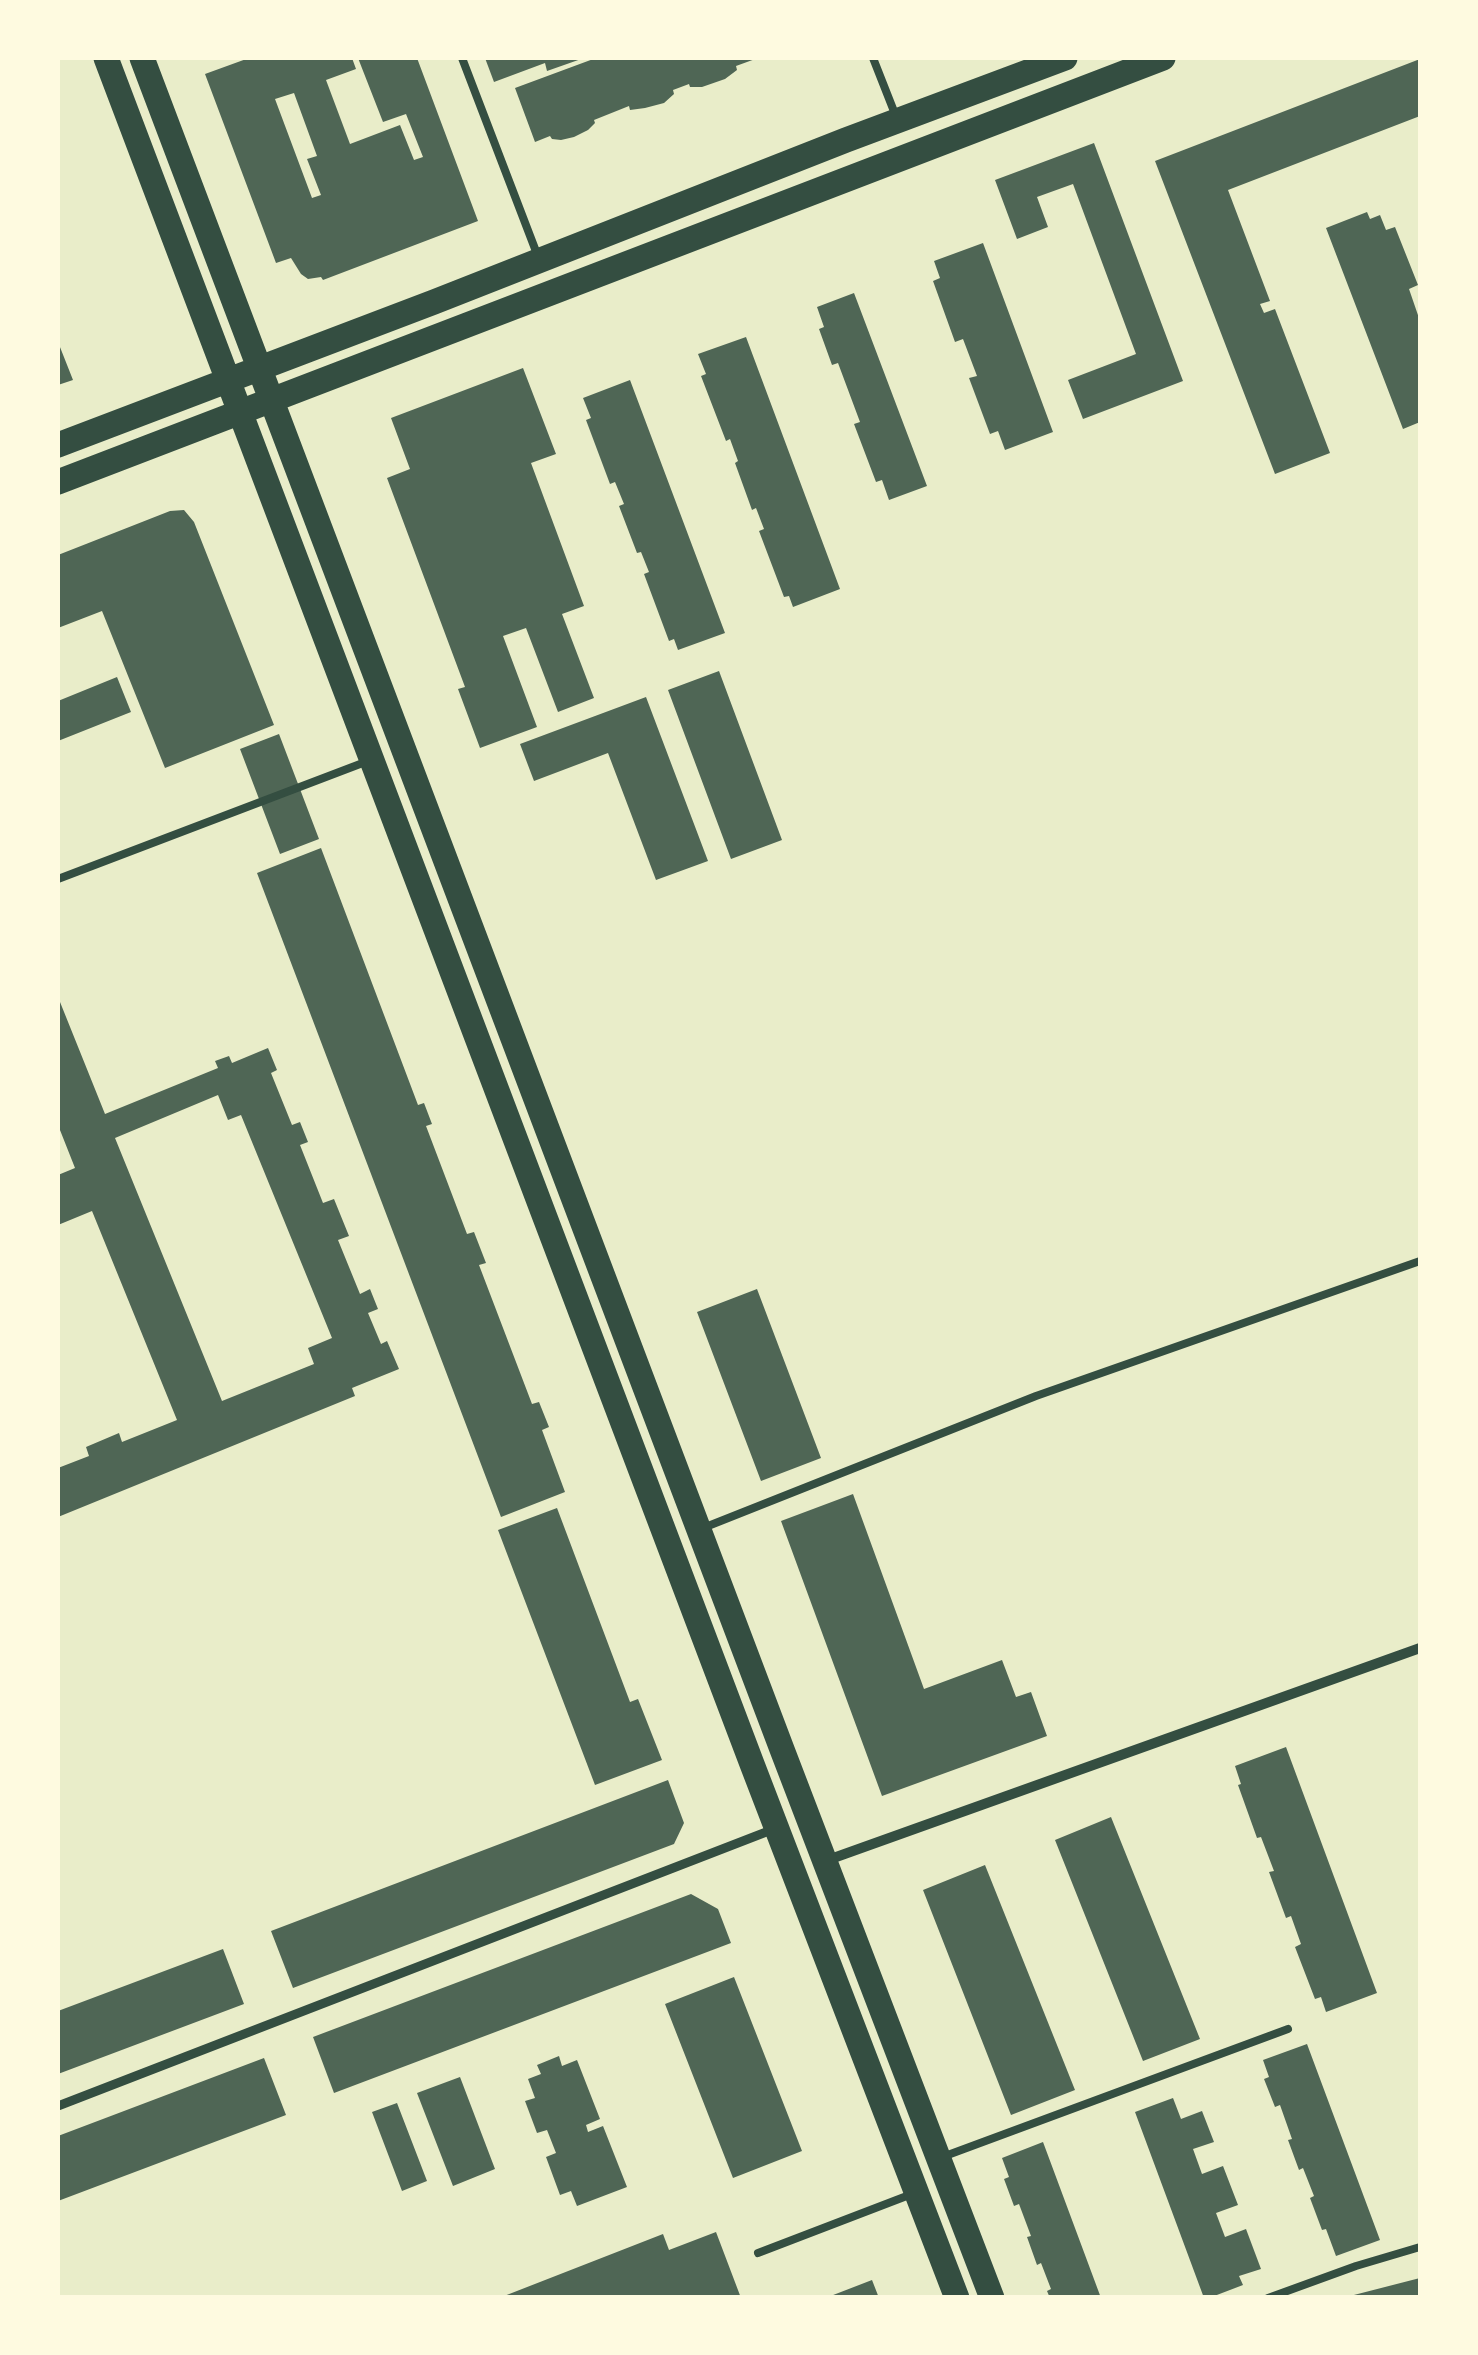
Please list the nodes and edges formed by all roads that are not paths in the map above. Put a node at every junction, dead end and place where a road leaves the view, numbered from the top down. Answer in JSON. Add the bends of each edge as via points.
{"nodes":[{"id":1,"x":106,"y":58,"type":"edge"},
{"id":2,"x":462,"y":58,"type":"edge"},
{"id":3,"x":874,"y":58,"type":"edge"},
{"id":4,"x":1064,"y":58,"type":"edge"},
{"id":5,"x":1163,"y":58,"type":"edge"},
{"id":6,"x":148,"y":59,"type":"edge"},
{"id":7,"x":898,"y":121,"type":"junction"},
{"id":8,"x":540,"y":260,"type":"junction"},
{"id":9,"x":260,"y":368,"type":"junction"},
{"id":10,"x":228,"y":380,"type":"junction"},
{"id":11,"x":272,"y":401,"type":"junction"},
{"id":12,"x":241,"y":412,"type":"junction"},
{"id":13,"x":58,"y":444,"type":"edge"},
{"id":14,"x":58,"y":482,"type":"edge"},
{"id":15,"x":372,"y":760,"type":"junction"},
{"id":16,"x":58,"y":879,"type":"edge"},
{"id":17,"x":1420,"y":1261,"type":"edge"},
{"id":18,"x":699,"y":1530,"type":"junction"},
{"id":19,"x":1420,"y":1648,"type":"edge"},
{"id":20,"x":777,"y":1828,"type":"junction"},
{"id":21,"x":825,"y":1861,"type":"junction"},
{"id":22,"x":1288,"y":2029,"type":"dead end"},
{"id":23,"x":58,"y":2106,"type":"edge"},
{"id":24,"x":939,"y":2158,"type":"junction"},
{"id":25,"x":916,"y":2192,"type":"junction"},
{"id":26,"x":1420,"y":2247,"type":"edge"},
{"id":27,"x":758,"y":2253,"type":"dead end"},
{"id":28,"x":956,"y":2298,"type":"edge"},
{"id":29,"x":992,"y":2298,"type":"edge"},
{"id":30,"x":1268,"y":2298,"type":"edge"}],
"edges":[{"from":1,"to":10,"type":"main road"},
{"from":2,"to":8,"type":"lane"},
{"from":3,"to":7,"type":"lane"},
{"from":4,"to":7,"type":"main road"},
{"from":5,"to":11,"type":"main road"},
{"from":6,"to":9,"type":"main road"},
{"from":7,"to":8,"type":"main road"},
{"from":8,"to":9,"type":"main road"},
{"from":9,"to":10,"type":"main road"},
{"from":9,"to":11,"type":"main road"},
{"from":10,"to":12,"type":"main road"},
{"from":10,"to":13,"type":"main road"},
{"from":11,"to":12,"type":"main road"},
{"from":11,"to":18,"type":"main road"},
{"from":12,"to":14,"type":"main road"},
{"from":12,"to":15,"type":"main road"},
{"from":15,"to":16,"type":"lane"},
{"from":15,"to":20,"type":"main road"},
{"from":17,"to":18,"type":"lane","via":[[1036,1396]]},
{"from":18,"to":21,"type":"main road"},
{"from":19,"to":21,"type":"street"},
{"from":20,"to":23,"type":"street"},
{"from":20,"to":25,"type":"main road"},
{"from":21,"to":24,"type":"main road"},
{"from":22,"to":24,"type":"lane"},
{"from":24,"to":29,"type":"main road"},
{"from":25,"to":27,"type":"lane"},
{"from":25,"to":28,"type":"main road"},
{"from":26,"to":30,"type":"lane"}]}
